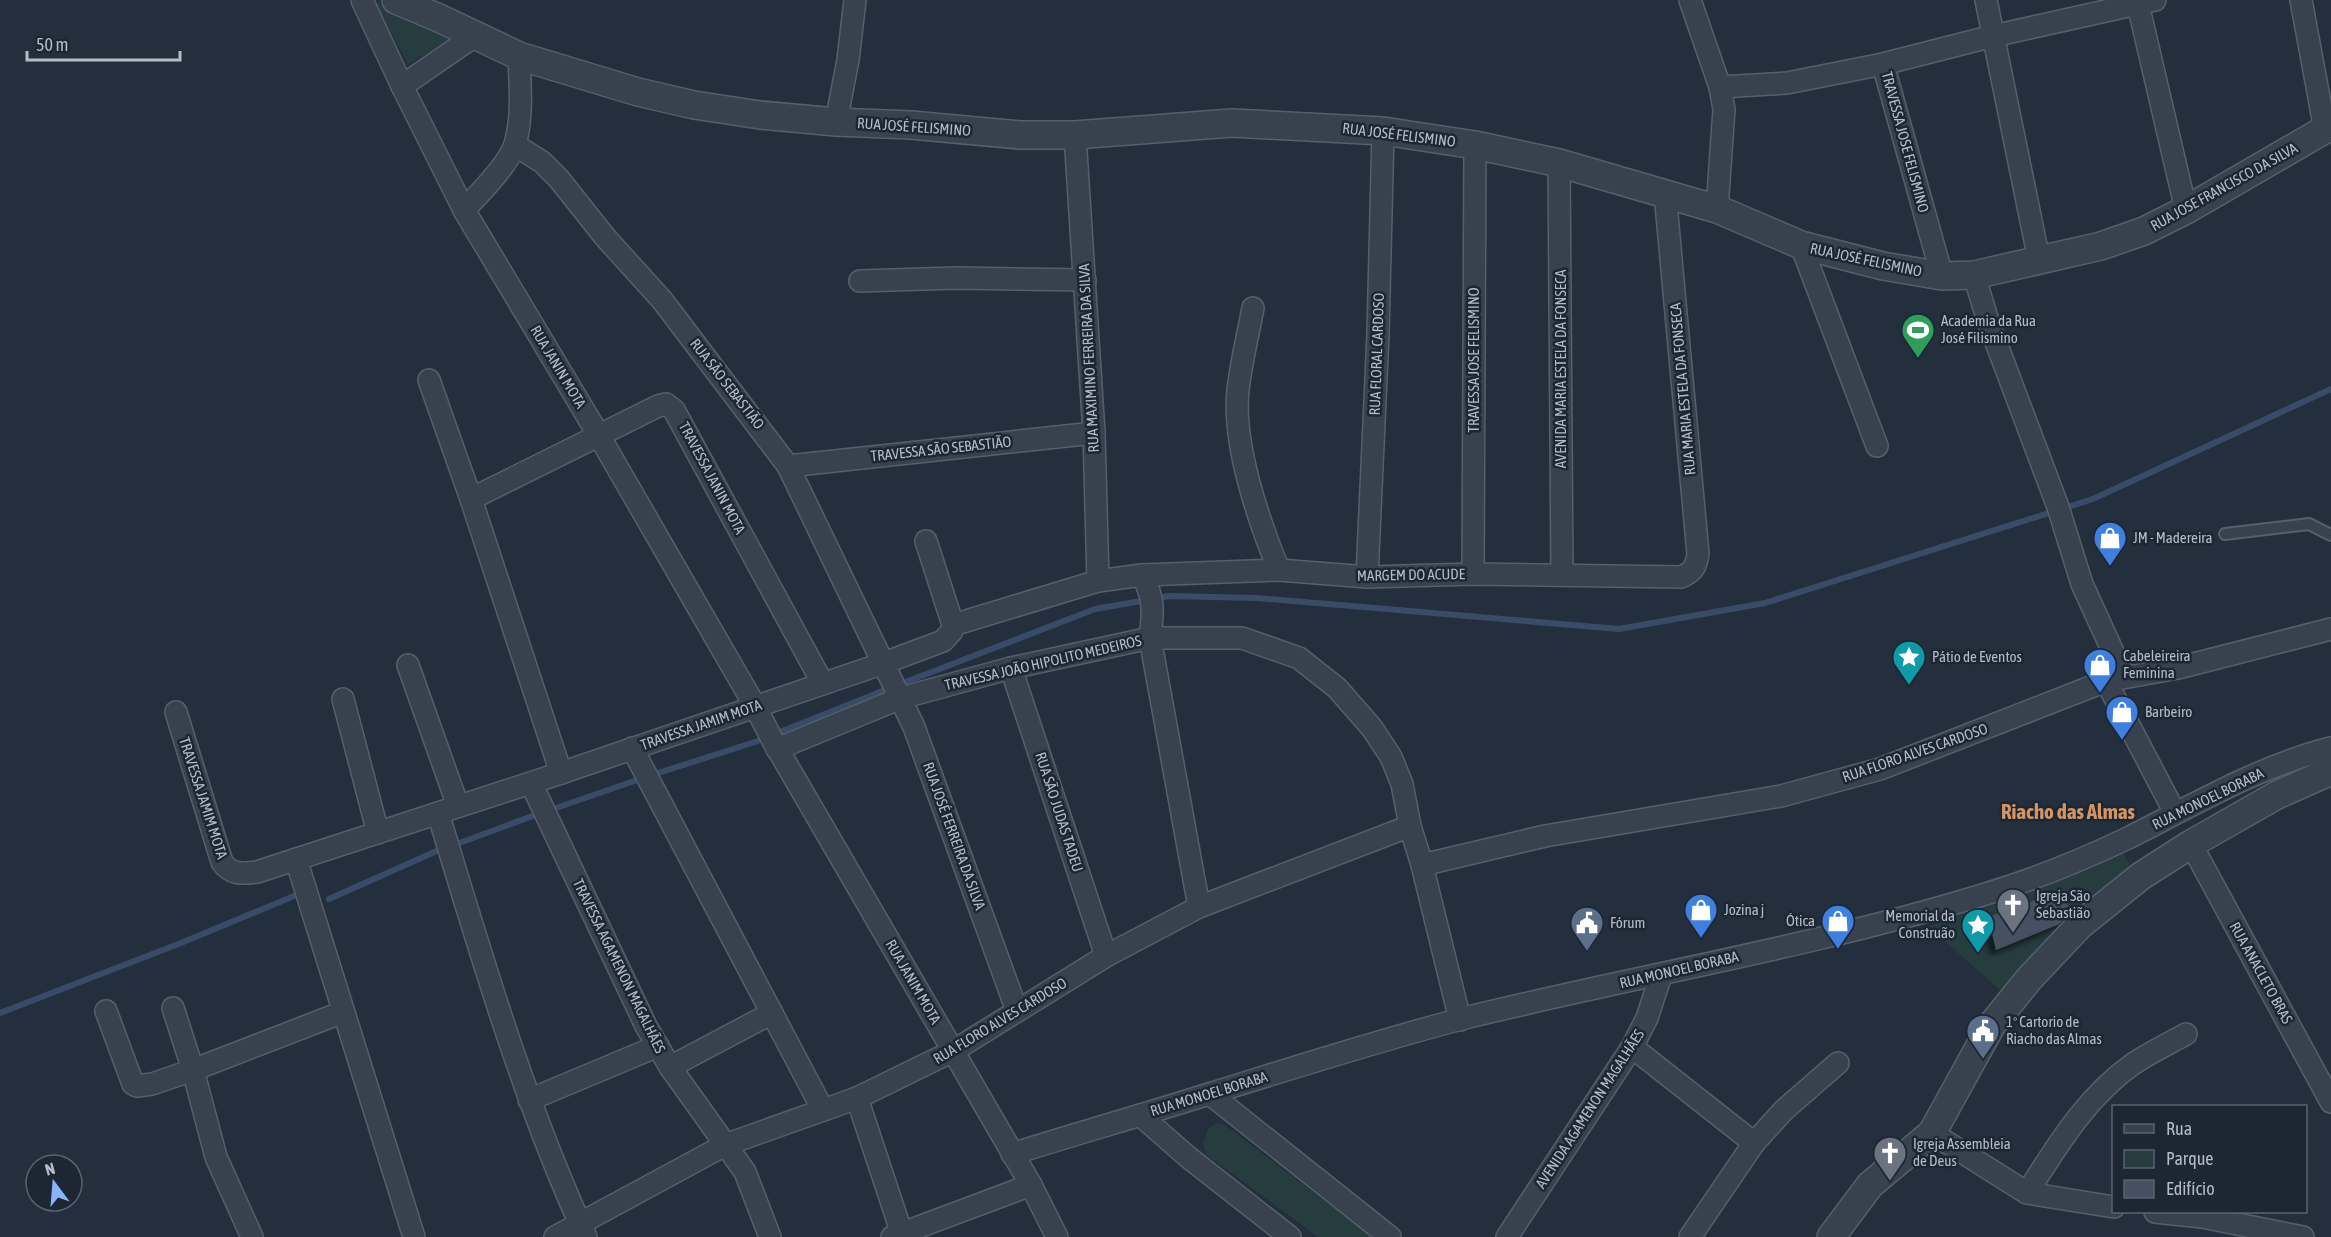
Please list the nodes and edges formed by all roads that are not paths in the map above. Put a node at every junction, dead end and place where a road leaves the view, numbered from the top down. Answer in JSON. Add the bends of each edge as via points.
{"nodes":[{"id":1,"x":362,"y":0,"type":"edge"},
{"id":2,"x":396,"y":0,"type":"edge"},
{"id":3,"x":855,"y":0,"type":"edge"},
{"id":4,"x":1690,"y":0,"type":"edge"},
{"id":5,"x":1986,"y":0,"type":"edge"},
{"id":6,"x":2301,"y":0,"type":"edge"},
{"id":7,"x":2143,"y":1,"type":"edge"},
{"id":8,"x":441,"y":9,"type":"edge"},
{"id":9,"x":476,"y":35,"type":"junction"},
{"id":10,"x":1993,"y":36,"type":"junction"},
{"id":11,"x":519,"y":56,"type":"junction"},
{"id":12,"x":1883,"y":64,"type":"junction"},
{"id":13,"x":402,"y":86,"type":"junction"},
{"id":14,"x":1720,"y":87,"type":"junction"},
{"id":15,"x":836,"y":122,"type":"junction"},
{"id":16,"x":2328,"y":128,"type":"edge"},
{"id":17,"x":1383,"y":130,"type":"junction"},
{"id":18,"x":1075,"y":135,"type":"junction"},
{"id":19,"x":515,"y":145,"type":"junction"},
{"id":20,"x":1476,"y":145,"type":"junction"},
{"id":21,"x":1559,"y":163,"type":"junction"},
{"id":22,"x":1665,"y":193,"type":"junction"},
{"id":23,"x":1717,"y":209,"type":"junction"},
{"id":24,"x":464,"y":210,"type":"junction"},
{"id":25,"x":2186,"y":210,"type":"junction"},
{"id":26,"x":1801,"y":245,"type":"junction"},
{"id":27,"x":2039,"y":260,"type":"junction"},
{"id":28,"x":1974,"y":275,"type":"junction"},
{"id":29,"x":1942,"y":276,"type":"junction"},
{"id":30,"x":1085,"y":280,"type":"junction"},
{"id":31,"x":861,"y":281,"type":"dead end"},
{"id":32,"x":1253,"y":308,"type":"dead end"},
{"id":33,"x":429,"y":380,"type":"dead end"},
{"id":34,"x":1094,"y":433,"type":"junction"},
{"id":35,"x":598,"y":434,"type":"junction"},
{"id":36,"x":1877,"y":446,"type":"dead end"},
{"id":37,"x":788,"y":466,"type":"junction"},
{"id":38,"x":471,"y":499,"type":"junction"},
{"id":39,"x":2225,"y":534,"type":"dead end"},
{"id":40,"x":2331,"y":535,"type":"edge"},
{"id":41,"x":926,"y":541,"type":"dead end"},
{"id":42,"x":1280,"y":570,"type":"junction"},
{"id":43,"x":1473,"y":574,"type":"junction"},
{"id":44,"x":1563,"y":575,"type":"junction"},
{"id":45,"x":1367,"y":577,"type":"junction"},
{"id":46,"x":1681,"y":577,"type":"joint"},
{"id":47,"x":1098,"y":581,"type":"junction"},
{"id":48,"x":1148,"y":591,"type":"junction"},
{"id":49,"x":2331,"y":629,"type":"edge"},
{"id":50,"x":948,"y":633,"type":"junction"},
{"id":51,"x":1150,"y":638,"type":"junction"},
{"id":52,"x":884,"y":663,"type":"junction"},
{"id":53,"x":408,"y":665,"type":"dead end"},
{"id":54,"x":1011,"y":668,"type":"junction"},
{"id":55,"x":2115,"y":679,"type":"junction"},
{"id":56,"x":823,"y":684,"type":"junction"},
{"id":57,"x":901,"y":698,"type":"junction"},
{"id":58,"x":343,"y":699,"type":"dead end"},
{"id":59,"x":754,"y":706,"type":"junction"},
{"id":60,"x":176,"y":712,"type":"dead end"},
{"id":61,"x":772,"y":740,"type":"junction"},
{"id":62,"x":632,"y":748,"type":"junction"},
{"id":63,"x":2331,"y":748,"type":"edge"},
{"id":64,"x":2331,"y":771,"type":"edge"},
{"id":65,"x":561,"y":773,"type":"junction"},
{"id":66,"x":531,"y":783,"type":"junction"},
{"id":67,"x":458,"y":806,"type":"junction"},
{"id":68,"x":438,"y":813,"type":"junction"},
{"id":69,"x":2175,"y":813,"type":"junction"},
{"id":70,"x":1410,"y":826,"type":"junction"},
{"id":71,"x":378,"y":833,"type":"junction"},
{"id":72,"x":2191,"y":844,"type":"junction"},
{"id":73,"x":296,"y":859,"type":"junction"},
{"id":74,"x":1422,"y":865,"type":"junction"},
{"id":75,"x":1199,"y":907,"type":"junction"},
{"id":76,"x":1106,"y":956,"type":"junction"},
{"id":77,"x":1661,"y":975,"type":"junction"},
{"id":78,"x":173,"y":1008,"type":"dead end"},
{"id":79,"x":106,"y":1011,"type":"dead end"},
{"id":80,"x":1017,"y":1011,"type":"junction"},
{"id":81,"x":344,"y":1012,"type":"junction"},
{"id":82,"x":772,"y":1013,"type":"junction"},
{"id":83,"x":1460,"y":1020,"type":"junction"},
{"id":84,"x":2186,"y":1034,"type":"dead end"},
{"id":85,"x":658,"y":1046,"type":"junction"},
{"id":86,"x":1632,"y":1047,"type":"junction"},
{"id":87,"x":953,"y":1051,"type":"junction"},
{"id":88,"x":1838,"y":1063,"type":"dead end"},
{"id":89,"x":670,"y":1067,"type":"junction"},
{"id":90,"x":193,"y":1070,"type":"junction"},
{"id":91,"x":1210,"y":1094,"type":"junction"},
{"id":92,"x":857,"y":1098,"type":"junction"},
{"id":93,"x":529,"y":1100,"type":"junction"},
{"id":94,"x":2331,"y":1102,"type":"edge"},
{"id":95,"x":823,"y":1110,"type":"junction"},
{"id":96,"x":1140,"y":1115,"type":"junction"},
{"id":97,"x":1932,"y":1133,"type":"junction"},
{"id":98,"x":1754,"y":1143,"type":"junction"},
{"id":99,"x":725,"y":1145,"type":"junction"},
{"id":100,"x":1012,"y":1154,"type":"junction"},
{"id":101,"x":1031,"y":1185,"type":"junction"},
{"id":102,"x":2027,"y":1193,"type":"junction"},
{"id":103,"x":2112,"y":1207,"type":"edge"},
{"id":104,"x":2164,"y":1213,"type":"edge"},
{"id":105,"x":583,"y":1230,"type":"edge"},
{"id":106,"x":899,"y":1236,"type":"edge"},
{"id":107,"x":252,"y":1237,"type":"edge"},
{"id":108,"x":414,"y":1237,"type":"edge"},
{"id":109,"x":555,"y":1237,"type":"edge"},
{"id":110,"x":770,"y":1237,"type":"edge"},
{"id":111,"x":1057,"y":1237,"type":"edge"},
{"id":112,"x":1290,"y":1237,"type":"edge"},
{"id":113,"x":1390,"y":1237,"type":"edge"},
{"id":114,"x":1507,"y":1237,"type":"edge"},
{"id":115,"x":1690,"y":1237,"type":"edge"},
{"id":116,"x":1831,"y":1237,"type":"edge"},
{"id":117,"x":2303,"y":1237,"type":"edge"}],
"edges":[{"from":1,"to":13,"type":"street","name":"RUA JANIN MOTA"},
{"from":2,"to":8,"type":"street","name":"RUA JOSÉ FELISMINO"},
{"from":3,"to":15,"type":"street"},
{"from":4,"to":14,"type":"street"},
{"from":5,"to":10,"type":"street"},
{"from":6,"to":16,"type":"street"},
{"from":7,"to":10,"type":"street"},
{"from":7,"to":25,"type":"street"},
{"from":8,"to":9,"type":"street","name":"RUA JOSÉ FELISMINO"},
{"from":9,"to":11,"type":"street","name":"RUA JOSÉ FELISMINO"},
{"from":9,"to":13,"type":"street"},
{"from":10,"to":12,"type":"street"},
{"from":10,"to":27,"type":"street"},
{"from":11,"to":15,"type":"street","name":"RUA JOSÉ FELISMINO","via":[[694,105]]},
{"from":11,"to":19,"type":"street"},
{"from":12,"to":14,"type":"street","name":"TRAVESSA JOSE FELISMINO","via":[[1787,83]]},
{"from":12,"to":29,"type":"street","name":"TRAVESSA JOSE FELISMINO"},
{"from":13,"to":24,"type":"street","name":"RUA JANIN MOTA"},
{"from":14,"to":23,"type":"street","via":[[1724,109]]},
{"from":15,"to":18,"type":"street","name":"RUA JOSÉ FELISMINO"},
{"from":16,"to":25,"type":"street","name":"RUA JOSE FRANCISCO DA SILVA"},
{"from":17,"to":18,"type":"street","name":"RUA JOSÉ FELISMINO","via":[[1232,123]]},
{"from":17,"to":20,"type":"street","name":"RUA JOSÉ FELISMINO"},
{"from":17,"to":45,"type":"street","name":"RUA FLORAL CARDOSO"},
{"from":18,"to":30,"type":"street","name":"RUA MAXIMINO FERREIRA DA SILVA"},
{"from":19,"to":24,"type":"street"},
{"from":19,"to":37,"type":"street","name":"RUA SÃO SEBASTIÃO","via":[[542,162],[559,179],[662,300]]},
{"from":20,"to":21,"type":"street","name":"RUA JOSÉ FELISMINO"},
{"from":20,"to":43,"type":"street","name":"TRAVESSA JOSE FELISMINO"},
{"from":21,"to":22,"type":"street","name":"RUA JOSÉ FELISMINO"},
{"from":21,"to":44,"type":"street","name":"AVENIDA MARIA ESTELA DA FONSECA"},
{"from":22,"to":23,"type":"street","name":"RUA JOSÉ FELISMINO"},
{"from":22,"to":46,"type":"street","name":"RUA MARIA ESTELA DA FONSECA","via":[[1698,554],[1691,573]]},
{"from":23,"to":26,"type":"street","name":"RUA JOSÉ FELISMINO"},
{"from":24,"to":35,"type":"street","name":"RUA JANIN MOTA"},
{"from":25,"to":27,"type":"street","name":"RUA JOSE FRANCISCO DA SILVA","via":[[2101,246]]},
{"from":26,"to":29,"type":"street","name":"RUA JOSÉ FELISMINO"},
{"from":26,"to":36,"type":"street"},
{"from":27,"to":28,"type":"street","name":"RUA JOSE FRANCISCO DA SILVA"},
{"from":28,"to":29,"type":"street","name":"RUA JOSÉ FELISMINO"},
{"from":28,"to":55,"type":"street"},
{"from":30,"to":31,"type":"street"},
{"from":30,"to":34,"type":"street","name":"RUA MAXIMINO FERREIRA DA SILVA"},
{"from":32,"to":42,"type":"street","via":[[1238,392],[1238,433],[1261,527]]},
{"from":33,"to":38,"type":"street"},
{"from":34,"to":37,"type":"street","name":"TRAVESSA SÃO SEBASTIÃO"},
{"from":34,"to":47,"type":"street","name":"RUA MAXIMINO FERREIRA DA SILVA"},
{"from":35,"to":38,"type":"street","name":"TRAVESSA JANIN MOTA"},
{"from":35,"to":56,"type":"street","name":"TRAVESSA JANIN MOTA","via":[[658,406],[666,404],[674,410]]},
{"from":35,"to":59,"type":"street","name":"RUA JANIN MOTA"},
{"from":37,"to":52,"type":"street","name":"RUA SÃO SEBASTIÃO"},
{"from":38,"to":65,"type":"street"},
{"from":39,"to":40,"type":"lane","via":[[2309,524]]},
{"from":41,"to":50,"type":"street"},
{"from":42,"to":45,"type":"street","name":"MARGEM DO ACUDE"},
{"from":42,"to":48,"type":"street","name":"MARGEM DO ACUDE"},
{"from":43,"to":44,"type":"street","name":"MARGEM DO ACUDE"},
{"from":43,"to":45,"type":"street","name":"MARGEM DO ACUDE"},
{"from":44,"to":46,"type":"street","name":"MARGEM DO ACUDE"},
{"from":47,"to":48,"type":"street","name":"MARGEM DO ACUDE"},
{"from":47,"to":50,"type":"street"},
{"from":48,"to":51,"type":"street"},
{"from":49,"to":55,"type":"street","name":"RUA FLORO ALVES CARDOSO","via":[[2178,668]]},
{"from":50,"to":52,"type":"street","name":"TRAVESSA JAMIM MOTA"},
{"from":51,"to":54,"type":"street","name":"TRAVESSA JOÃO HIPOLITO MEDEIROS"},
{"from":51,"to":70,"type":"street","name":"TRAVESSA JOÃO HIPOLITO MEDEIROS","via":[[1242,638],[1299,658],[1337,688],[1372,728],[1402,784]]},
{"from":51,"to":75,"type":"street"},
{"from":52,"to":56,"type":"street","name":"TRAVESSA JAMIM MOTA"},
{"from":52,"to":57,"type":"street","name":"RUA JOSÉ FERREIRA DA SILVA"},
{"from":53,"to":67,"type":"street"},
{"from":54,"to":57,"type":"street","name":"TRAVESSA JOÃO HIPOLITO MEDEIROS"},
{"from":54,"to":76,"type":"street","name":"RUA SÃO JUDAS TADEU"},
{"from":55,"to":69,"type":"street"},
{"from":55,"to":74,"type":"street","name":"RUA FLORO ALVES CARDOSO","via":[[1880,769],[1781,796],[1545,836]]},
{"from":56,"to":59,"type":"street","name":"TRAVESSA JAMIM MOTA"},
{"from":57,"to":61,"type":"street","name":"TRAVESSA JOÃO HIPOLITO MEDEIROS"},
{"from":57,"to":80,"type":"street","name":"RUA JOSÉ FERREIRA DA SILVA"},
{"from":58,"to":71,"type":"street"},
{"from":59,"to":61,"type":"street","name":"RUA JANIN MOTA"},
{"from":59,"to":62,"type":"street","name":"TRAVESSA JAMIM MOTA"},
{"from":60,"to":73,"type":"street","name":"TRAVESSA JAMIM MOTA","via":[[228,871],[257,872]]},
{"from":61,"to":87,"type":"street","name":"RUA JANIM MOTA"},
{"from":62,"to":65,"type":"street","name":"TRAVESSA JAMIM MOTA"},
{"from":62,"to":82,"type":"street"},
{"from":63,"to":69,"type":"street","name":"RUA MONOEL BORABA","via":[[2229,785]]},
{"from":64,"to":72,"type":"street","via":[[2277,795]]},
{"from":65,"to":66,"type":"street","name":"TRAVESSA JAMIM MOTA"},
{"from":66,"to":67,"type":"street","name":"TRAVESSA JAMIM MOTA"},
{"from":66,"to":85,"type":"street","name":"TRAVESSA AGAMENON MAGALHÃES"},
{"from":67,"to":68,"type":"street","name":"TRAVESSA JAMIM MOTA"},
{"from":68,"to":71,"type":"street","name":"TRAVESSA JAMIM MOTA"},
{"from":68,"to":93,"type":"street"},
{"from":69,"to":77,"type":"street","name":"RUA MONOEL BORABA","via":[[2037,878],[1982,896]]},
{"from":70,"to":74,"type":"street"},
{"from":70,"to":75,"type":"street","name":"RUA FLORO ALVES CARDOSO"},
{"from":71,"to":73,"type":"street","name":"TRAVESSA JAMIM MOTA"},
{"from":72,"to":94,"type":"street","name":"RUA ANACLETO BRAS"},
{"from":72,"to":97,"type":"street","via":[[2141,876],[2080,925],[2029,979],[1991,1026]]},
{"from":73,"to":81,"type":"street"},
{"from":74,"to":83,"type":"street"},
{"from":75,"to":76,"type":"street","name":"RUA FLORO ALVES CARDOSO"},
{"from":76,"to":80,"type":"street","name":"RUA FLORO ALVES CARDOSO"},
{"from":77,"to":83,"type":"street","name":"RUA MONOEL BORABA"},
{"from":77,"to":86,"type":"street","name":"AVENIDA AGAMENON MAGALHÃES","via":[[1647,1018]]},
{"from":78,"to":90,"type":"street"},
{"from":79,"to":90,"type":"street","via":[[132,1084],[144,1086]]},
{"from":80,"to":87,"type":"street","name":"RUA FLORO ALVES CARDOSO"},
{"from":81,"to":90,"type":"street"},
{"from":81,"to":108,"type":"street"},
{"from":82,"to":89,"type":"street"},
{"from":82,"to":95,"type":"street"},
{"from":83,"to":91,"type":"street","name":"RUA MONOEL BORABA"},
{"from":84,"to":102,"type":"street","via":[[2132,1065],[2074,1120]]},
{"from":85,"to":89,"type":"street","name":"TRAVESSA AGAMENON MAGALHÃES"},
{"from":85,"to":93,"type":"street"},
{"from":86,"to":98,"type":"street"},
{"from":86,"to":114,"type":"street","name":"AVENIDA AGAMENON MAGALHÃES"},
{"from":87,"to":92,"type":"street","name":"RUA FLORO ALVES CARDOSO"},
{"from":87,"to":100,"type":"street","name":"RUA JANIM MOTA"},
{"from":88,"to":98,"type":"street","via":[[1784,1110]]},
{"from":89,"to":99,"type":"street","name":"TRAVESSA AGAMENON MAGALHÃES"},
{"from":90,"to":107,"type":"street","via":[[216,1157]]},
{"from":91,"to":96,"type":"street","name":"RUA MONOEL BORABA"},
{"from":91,"to":113,"type":"street"},
{"from":92,"to":95,"type":"street","name":"RUA FLORO ALVES CARDOSO"},
{"from":92,"to":106,"type":"street"},
{"from":93,"to":105,"type":"street"},
{"from":95,"to":99,"type":"street","name":"RUA FLORO ALVES CARDOSO"},
{"from":96,"to":100,"type":"street","name":"RUA MONOEL BORABA"},
{"from":96,"to":112,"type":"street"},
{"from":97,"to":102,"type":"street"},
{"from":97,"to":116,"type":"street","via":[[1870,1185]]},
{"from":98,"to":115,"type":"street"},
{"from":99,"to":105,"type":"street","name":"RUA FLORO ALVES CARDOSO"},
{"from":99,"to":110,"type":"street","name":"TRAVESSA AGAMENON MAGALHÃES","via":[[745,1172]]},
{"from":100,"to":101,"type":"street","name":"RUA JANIM MOTA"},
{"from":101,"to":106,"type":"street"},
{"from":101,"to":111,"type":"street","name":"RUA JANIM MOTA"},
{"from":102,"to":103,"type":"street"},
{"from":104,"to":117,"type":"street"},
{"from":105,"to":109,"type":"street","name":"RUA FLORO ALVES CARDOSO"}]}
